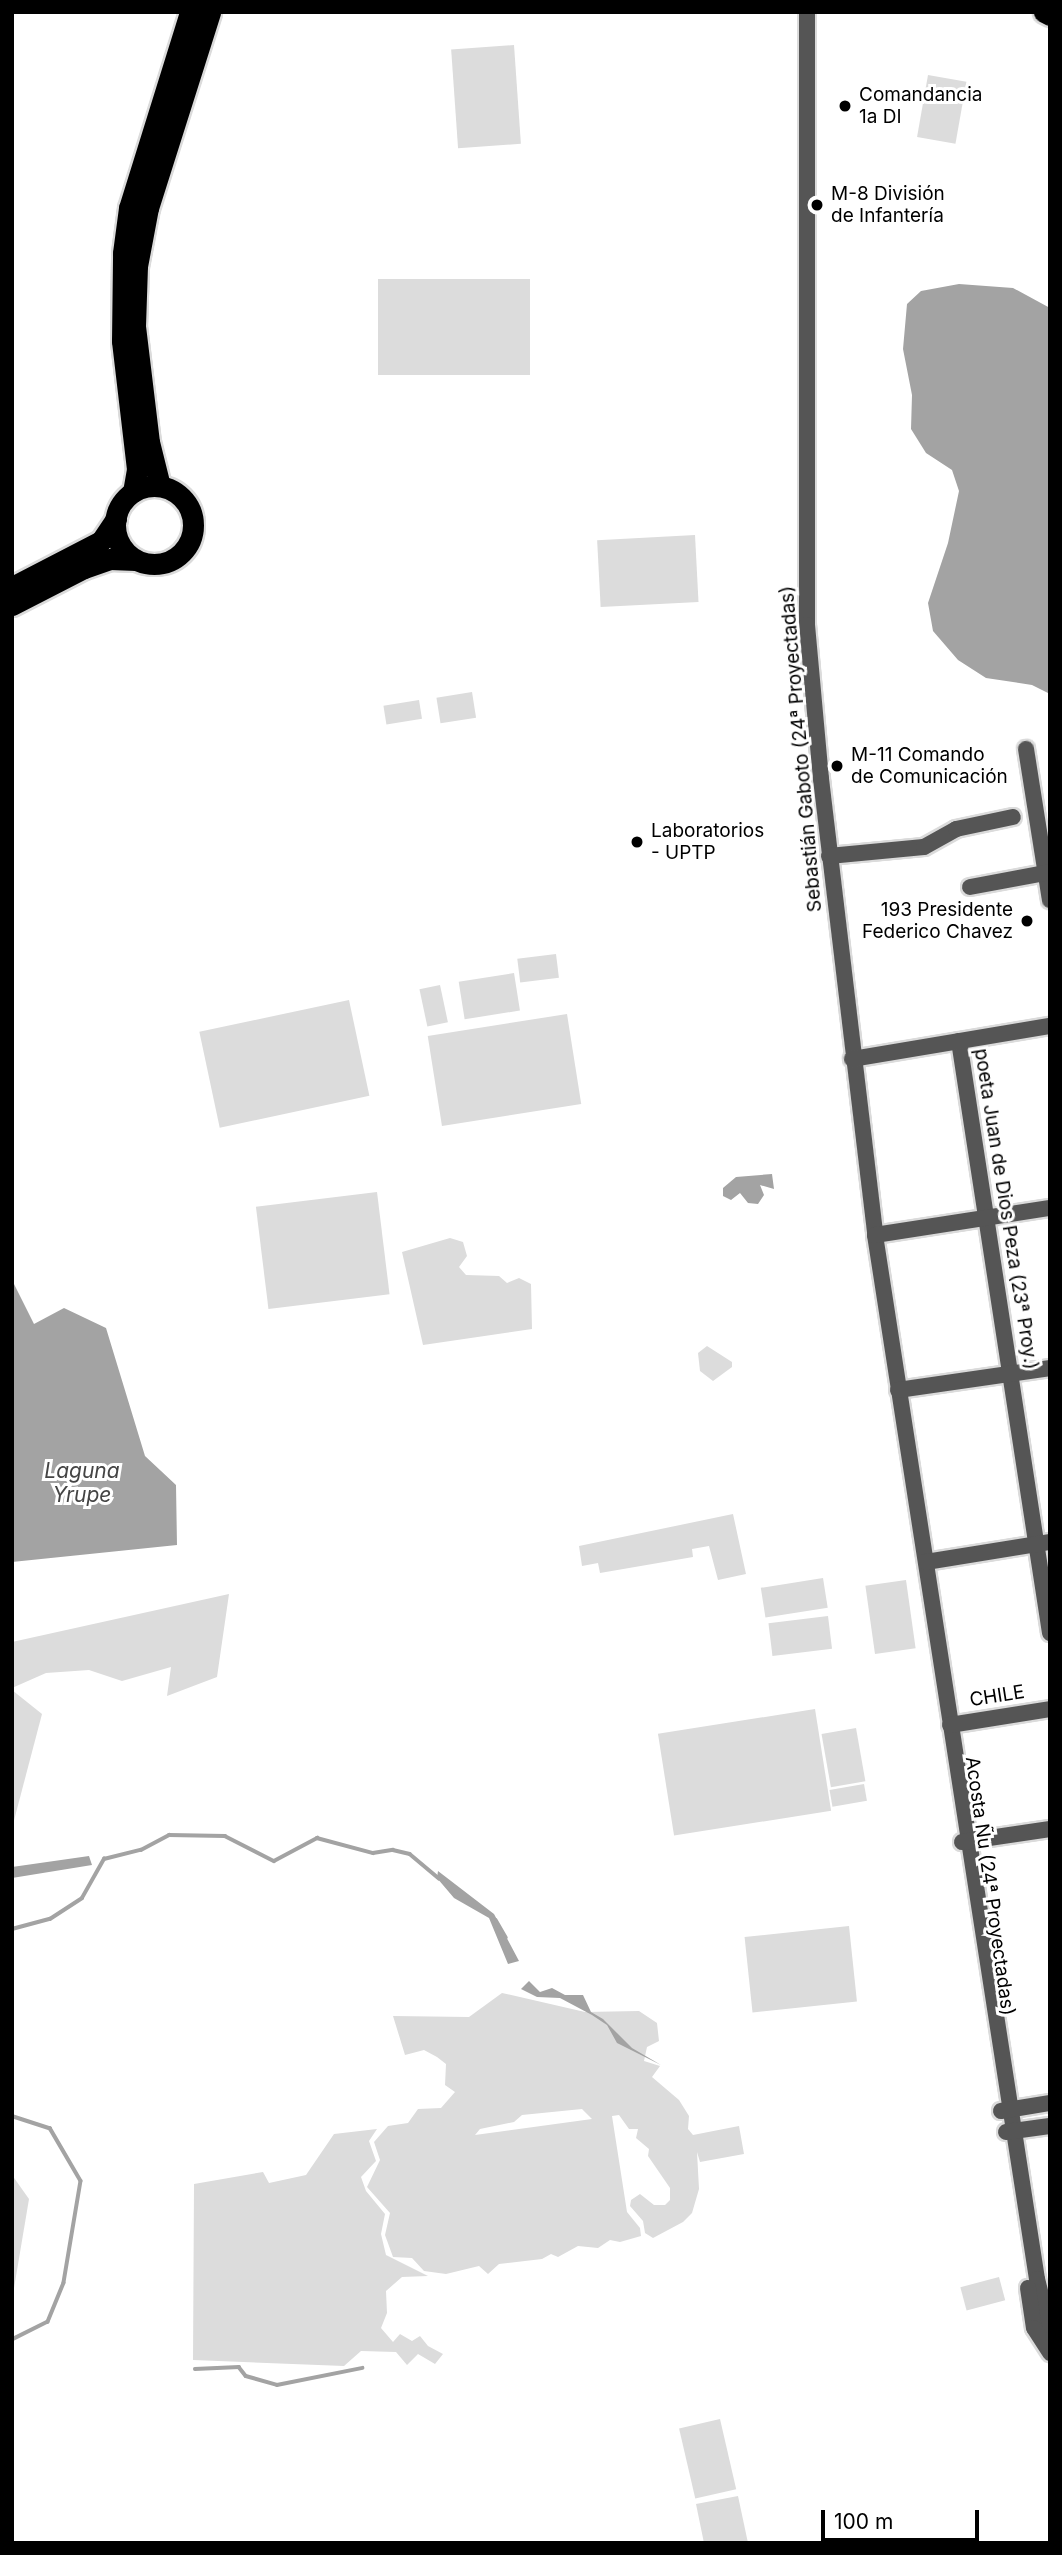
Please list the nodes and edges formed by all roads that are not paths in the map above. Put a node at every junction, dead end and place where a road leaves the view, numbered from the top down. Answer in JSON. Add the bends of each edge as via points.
{"nodes":[{"id":1,"x":190,"y":12,"type":"edge"},
{"id":2,"x":210,"y":12,"type":"edge"},
{"id":3,"x":807,"y":12,"type":"edge"},
{"id":4,"x":1044,"y":12,"type":"edge"},
{"id":5,"x":1050,"y":15,"type":"edge"},
{"id":6,"x":160,"y":486,"type":"junction"},
{"id":7,"x":133,"y":492,"type":"junction"},
{"id":8,"x":116,"y":519,"type":"junction"},
{"id":9,"x":136,"y":560,"type":"junction"},
{"id":10,"x":12,"y":587,"type":"edge"},
{"id":11,"x":12,"y":605,"type":"edge"},
{"id":12,"x":1026,"y":749,"type":"dead end"},
{"id":13,"x":1013,"y":817,"type":"dead end"},
{"id":14,"x":829,"y":856,"type":"junction"},
{"id":15,"x":1048,"y":872,"type":"edge"},
{"id":16,"x":970,"y":887,"type":"dead end"},
{"id":17,"x":1050,"y":900,"type":"edge"},
{"id":18,"x":1050,"y":1026,"type":"edge"},
{"id":19,"x":959,"y":1041,"type":"junction"},
{"id":20,"x":852,"y":1059,"type":"junction"},
{"id":21,"x":1050,"y":1208,"type":"edge"},
{"id":22,"x":986,"y":1218,"type":"junction"},
{"id":23,"x":875,"y":1235,"type":"junction"},
{"id":24,"x":1050,"y":1368,"type":"edge"},
{"id":25,"x":1010,"y":1374,"type":"junction"},
{"id":26,"x":898,"y":1390,"type":"junction"},
{"id":27,"x":1043,"y":1543,"type":"edge"},
{"id":28,"x":926,"y":1562,"type":"junction"},
{"id":29,"x":1050,"y":1633,"type":"edge"},
{"id":30,"x":1050,"y":1709,"type":"edge"},
{"id":31,"x":951,"y":1729,"type":"junction"},
{"id":32,"x":1050,"y":1829,"type":"edge"},
{"id":33,"x":967,"y":1842,"type":"junction"},
{"id":34,"x":1050,"y":2103,"type":"edge"},
{"id":35,"x":1006,"y":2110,"type":"junction"},
{"id":36,"x":1050,"y":2126,"type":"edge"},
{"id":37,"x":1009,"y":2132,"type":"junction"},
{"id":38,"x":1038,"y":2279,"type":"edge"},
{"id":39,"x":1050,"y":2331,"type":"edge"},
{"id":40,"x":1050,"y":2353,"type":"edge"}],
"edges":[{"from":1,"to":7,"type":"highway","via":[[129,208],[123,253],[122,341],[137,469]]},
{"from":2,"to":6,"type":"highway","via":[[148,208],[136,266],[135,326],[149,442]]},
{"from":3,"to":14,"type":"street","name":"Sebastián Gaboto (24ª Proyectadas)","via":[[807,625]]},
{"from":4,"to":5,"type":"highway"},
{"from":6,"to":7,"type":"highway"},
{"from":6,"to":9,"type":"highway","via":[[172,489],[189,507],[193,519],[190,543],[172,560],[148,564]]},
{"from":7,"to":8,"type":"highway"},
{"from":8,"to":9,"type":"highway","via":[[119,542]]},
{"from":8,"to":10,"type":"highway","via":[[101,541]]},
{"from":9,"to":11,"type":"highway","via":[[110,559],[84,568]]},
{"from":12,"to":15,"type":"street"},
{"from":13,"to":14,"type":"street","via":[[956,829],[924,847]]},
{"from":14,"to":20,"type":"street","name":"Sebastián Gaboto (24ª Proyectadas)"},
{"from":15,"to":16,"type":"street"},
{"from":15,"to":17,"type":"street"},
{"from":18,"to":19,"type":"street"},
{"from":19,"to":20,"type":"street"},
{"from":19,"to":22,"type":"street","name":"poeta Juan de Dios Peza (23ª Proy.)"},
{"from":20,"to":23,"type":"street","name":"Sebastián Gaboto (24ª Proyectadas)"},
{"from":21,"to":22,"type":"street"},
{"from":22,"to":23,"type":"street"},
{"from":22,"to":25,"type":"street","name":"poeta Juan de Dios Peza (23ª Proy.)"},
{"from":23,"to":26,"type":"street","name":"Sebastián Gaboto (24ª Proyectadas)"},
{"from":24,"to":25,"type":"street"},
{"from":25,"to":26,"type":"street"},
{"from":25,"to":27,"type":"street","name":"poeta Juan de Dios Peza (23ª Proy.)"},
{"from":26,"to":28,"type":"street","name":"Sebastián Gaboto (24ª Proyectadas)"},
{"from":27,"to":28,"type":"street"},
{"from":27,"to":29,"type":"street","name":"poeta Juan de Dios Peza (23ª Proy.)"},
{"from":28,"to":31,"type":"street"},
{"from":30,"to":31,"type":"street","name":"CHILE"},
{"from":31,"to":33,"type":"street","name":"Acosta Ñu (24ª Proyectadas)"},
{"from":32,"to":33,"type":"street"},
{"from":33,"to":35,"type":"street","name":"Acosta Ñu (24ª Proyectadas)"},
{"from":34,"to":35,"type":"street"},
{"from":35,"to":37,"type":"street","name":"Acosta Ñu (24ª Proyectadas)"},
{"from":36,"to":37,"type":"street"},
{"from":37,"to":38,"type":"street","name":"Acosta Ñu (24ª Proyectadas)"},
{"from":38,"to":39,"type":"street","name":"Acosta Ñu (24ª Proyectadas)"},
{"from":38,"to":40,"type":"street","name":"Acosta Ñu (24ª Proyectadas)","via":[[1034,2328]]}]}
